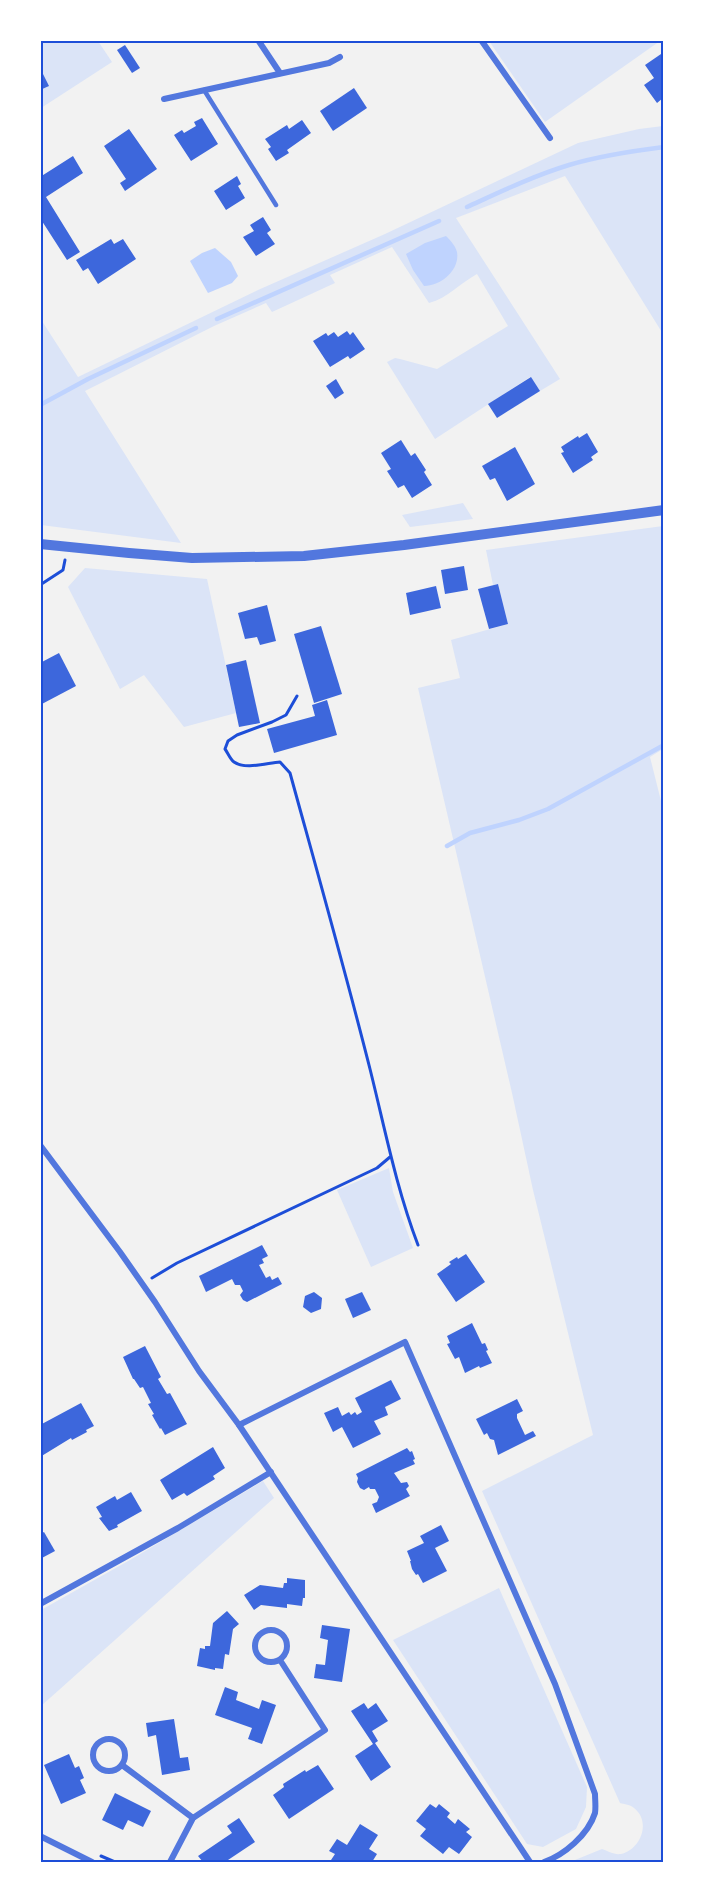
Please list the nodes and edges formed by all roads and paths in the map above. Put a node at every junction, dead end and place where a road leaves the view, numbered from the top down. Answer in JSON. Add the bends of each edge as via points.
{"nodes":[{"id":1,"x":258,"y":40,"type":"edge"},
{"id":2,"x":481,"y":40,"type":"edge"},
{"id":3,"x":340,"y":57,"type":"dead end"},
{"id":4,"x":280,"y":73,"type":"junction"},
{"id":5,"x":204,"y":90,"type":"junction"},
{"id":6,"x":164,"y":99,"type":"dead end"},
{"id":7,"x":550,"y":138,"type":"dead end"},
{"id":8,"x":276,"y":205,"type":"dead end"},
{"id":9,"x":663,"y":510,"type":"edge"},
{"id":10,"x":40,"y":544,"type":"edge"},
{"id":11,"x":65,"y":558,"type":"dead end"},
{"id":12,"x":40,"y":585,"type":"edge"},
{"id":13,"x":297,"y":696,"type":"dead end"},
{"id":14,"x":40,"y":1145,"type":"edge"},
{"id":15,"x":390,"y":1157,"type":"junction"},
{"id":16,"x":418,"y":1245,"type":"dead end"},
{"id":17,"x":143,"y":1284,"type":"junction"},
{"id":18,"x":239,"y":1425,"type":"junction"},
{"id":19,"x":271,"y":1472,"type":"junction"},
{"id":20,"x":40,"y":1604,"type":"edge"},
{"id":21,"x":280,"y":1660,"type":"junction"},
{"id":22,"x":122,"y":1765,"type":"junction"},
{"id":23,"x":193,"y":1818,"type":"junction"},
{"id":24,"x":40,"y":1836,"type":"edge"},
{"id":25,"x":92,"y":1863,"type":"edge"},
{"id":26,"x":170,"y":1863,"type":"edge"},
{"id":27,"x":530,"y":1863,"type":"edge"},
{"id":28,"x":544,"y":1863,"type":"edge"}],
"edges":[{"from":1,"to":4,"type":"street"},
{"from":2,"to":7,"type":"street"},
{"from":3,"to":4,"type":"street"},
{"from":4,"to":5,"type":"street"},
{"from":5,"to":6,"type":"street"},
{"from":5,"to":8,"type":"lane"},
{"from":9,"to":10,"type":"street","via":[[304,556],[192,558]]},
{"from":11,"to":12,"type":"path","via":[[63,570]]},
{"from":13,"to":15,"type":"path","via":[[286,714],[237,735],[225,749],[232,761],[240,765],[280,762],[290,773]]},
{"from":14,"to":17,"type":"street"},
{"from":15,"to":16,"type":"path"},
{"from":15,"to":17,"type":"path","via":[[377,1168],[177,1263]]},
{"from":17,"to":18,"type":"street"},
{"from":18,"to":19,"type":"street"},
{"from":18,"to":28,"type":"street","via":[[405,1342],[555,1684],[595,1794],[595,1812],[585,1830],[571,1847]]},
{"from":19,"to":20,"type":"street"},
{"from":19,"to":27,"type":"street"},
{"from":21,"to":21,"type":"street","via":[[287,1652],[285,1636],[274,1630],[261,1633],[255,1645],[260,1658],[273,1663]]},
{"from":21,"to":23,"type":"street","via":[[325,1730]]},
{"from":22,"to":22,"type":"street","via":[[126,1756],[118,1741],[105,1739],[95,1747],[94,1761],[98,1767],[111,1771]]},
{"from":22,"to":23,"type":"street"},
{"from":23,"to":26,"type":"street"},
{"from":24,"to":25,"type":"street"}]}
